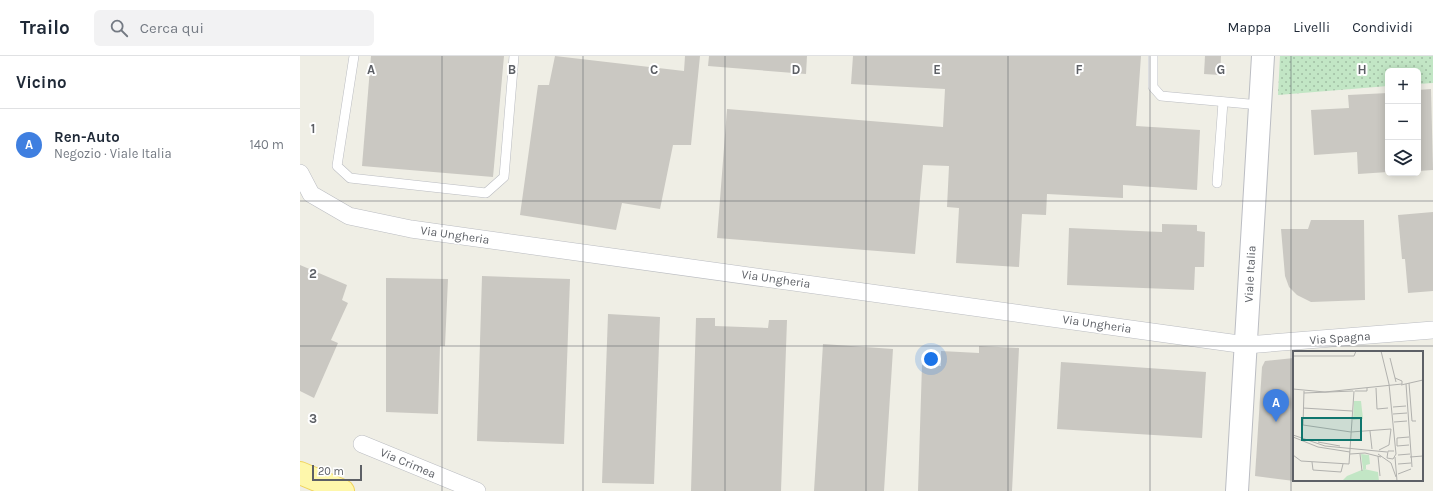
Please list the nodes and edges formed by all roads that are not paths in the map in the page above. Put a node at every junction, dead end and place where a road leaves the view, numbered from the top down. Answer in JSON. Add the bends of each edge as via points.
{"nodes":[{"id":1,"x":354,"y":56,"type":"edge"},
{"id":2,"x":514,"y":56,"type":"edge"},
{"id":3,"x":1153,"y":56,"type":"edge"},
{"id":4,"x":1263,"y":56,"type":"edge"},
{"id":5,"x":1223,"y":102,"type":"junction"},
{"id":6,"x":1260,"y":105,"type":"junction"},
{"id":7,"x":300,"y":173,"type":"edge"},
{"id":8,"x":1217,"y":183,"type":"dead end"},
{"id":9,"x":1433,"y":330,"type":"edge"},
{"id":10,"x":1246,"y":345,"type":"junction"},
{"id":11,"x":362,"y":444,"type":"dead end"},
{"id":12,"x":300,"y":473,"type":"edge"},
{"id":13,"x":343,"y":491,"type":"edge"},
{"id":14,"x":477,"y":491,"type":"edge"},
{"id":15,"x":1237,"y":491,"type":"edge"}],
"edges":[{"from":1,"to":2,"type":"lane","via":[[337,166],[350,178],[486,193],[504,177]]},
{"from":3,"to":5,"type":"lane","via":[[1153,87],[1161,96]]},
{"from":4,"to":6,"type":"street","name":"Viale Italia"},
{"from":5,"to":6,"type":"lane"},
{"from":5,"to":8,"type":"lane"},
{"from":6,"to":10,"type":"street","name":"Viale Italia"},
{"from":7,"to":10,"type":"street","name":"Via Ungheria","via":[[311,194],[349,216],[411,229]]},
{"from":9,"to":10,"type":"street","name":"Via Spagna"},
{"from":10,"to":15,"type":"street","name":"Viale Italia"},
{"from":11,"to":14,"type":"street","name":"Via Crimea"},
{"from":12,"to":13,"type":"main road"}]}
